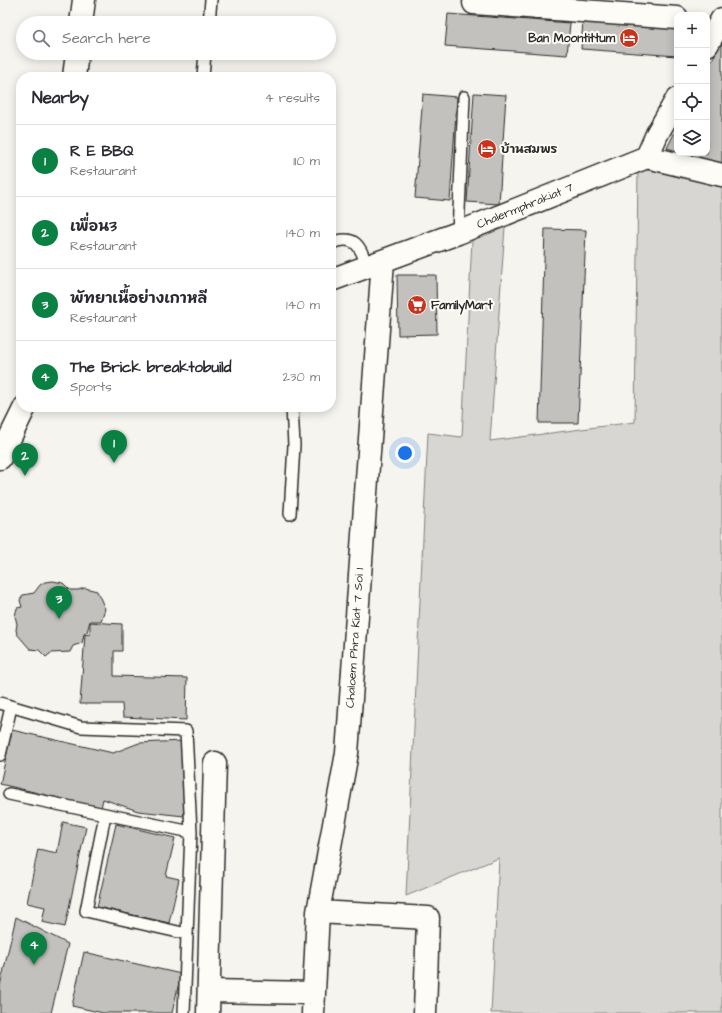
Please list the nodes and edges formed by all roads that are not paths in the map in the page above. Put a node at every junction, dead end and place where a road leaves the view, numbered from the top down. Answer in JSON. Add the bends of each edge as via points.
{"nodes":[{"id":1,"x":84,"y":0,"type":"edge"},
{"id":2,"x":211,"y":0,"type":"edge"},
{"id":3,"x":474,"y":3,"type":"dead end"},
{"id":4,"x":82,"y":16,"type":"edge"},
{"id":5,"x":210,"y":16,"type":"edge"},
{"id":6,"x":674,"y":18,"type":"edge"},
{"id":7,"x":717,"y":20,"type":"edge"},
{"id":8,"x":710,"y":38,"type":"edge"},
{"id":9,"x":76,"y":60,"type":"edge"},
{"id":10,"x":204,"y":60,"type":"edge"},
{"id":11,"x":75,"y":72,"type":"edge"},
{"id":12,"x":203,"y":72,"type":"edge"},
{"id":13,"x":464,"y":98,"type":"dead end"},
{"id":14,"x":674,"y":104,"type":"edge"},
{"id":15,"x":647,"y":157,"type":"junction"},
{"id":16,"x":722,"y":175,"type":"edge"},
{"id":17,"x":458,"y":233,"type":"junction"},
{"id":18,"x":336,"y":241,"type":"edge"},
{"id":19,"x":375,"y":264,"type":"junction"},
{"id":20,"x":336,"y":278,"type":"edge"},
{"id":21,"x":23,"y":412,"type":"edge"},
{"id":22,"x":292,"y":412,"type":"edge"},
{"id":23,"x":0,"y":458,"type":"edge"},
{"id":24,"x":290,"y":514,"type":"dead end"},
{"id":25,"x":0,"y":703,"type":"edge"},
{"id":26,"x":12,"y":707,"type":"junction"},
{"id":27,"x":0,"y":755,"type":"edge"},
{"id":28,"x":215,"y":763,"type":"dead end"},
{"id":29,"x":9,"y":794,"type":"dead end"},
{"id":30,"x":105,"y":815,"type":"junction"},
{"id":31,"x":191,"y":832,"type":"junction"},
{"id":32,"x":318,"y":912,"type":"junction"},
{"id":33,"x":187,"y":934,"type":"junction"},
{"id":34,"x":209,"y":992,"type":"junction"},
{"id":35,"x":313,"y":1003,"type":"edge"},
{"id":36,"x":184,"y":1013,"type":"edge"},
{"id":37,"x":208,"y":1013,"type":"edge"},
{"id":38,"x":425,"y":1013,"type":"edge"}],
"edges":[{"from":1,"to":4,"type":"street"},
{"from":2,"to":5,"type":"lane"},
{"from":3,"to":6,"type":"street"},
{"from":7,"to":8,"type":"street"},
{"from":9,"to":11,"type":"street"},
{"from":10,"to":12,"type":"lane"},
{"from":13,"to":17,"type":"lane"},
{"from":14,"to":15,"type":"street"},
{"from":15,"to":16,"type":"street"},
{"from":15,"to":17,"type":"street","name":"Chalermphrakiat 7"},
{"from":17,"to":19,"type":"street","name":"Chalermphrakiat 7"},
{"from":18,"to":19,"type":"lane","via":[[350,240],[357,244]]},
{"from":19,"to":20,"type":"street","name":"Chalermphrakiat 7"},
{"from":19,"to":32,"type":"street","name":"Chaloem Phra Kiat 7 Soi 1","via":[[347,753]]},
{"from":21,"to":23,"type":"street"},
{"from":22,"to":24,"type":"lane","via":[[294,445]]},
{"from":25,"to":26,"type":"lane"},
{"from":26,"to":27,"type":"lane"},
{"from":26,"to":31,"type":"lane","via":[[80,728],[186,731]]},
{"from":28,"to":34,"type":"street"},
{"from":29,"to":30,"type":"lane"},
{"from":30,"to":31,"type":"lane"},
{"from":30,"to":33,"type":"lane","via":[[86,911]]},
{"from":31,"to":33,"type":"lane"},
{"from":32,"to":35,"type":"street","name":"Chaloem Phra Kiat 7 Soi 1"},
{"from":32,"to":38,"type":"street","via":[[428,918]]},
{"from":33,"to":36,"type":"lane"},
{"from":34,"to":35,"type":"street"},
{"from":34,"to":37,"type":"street"}]}
